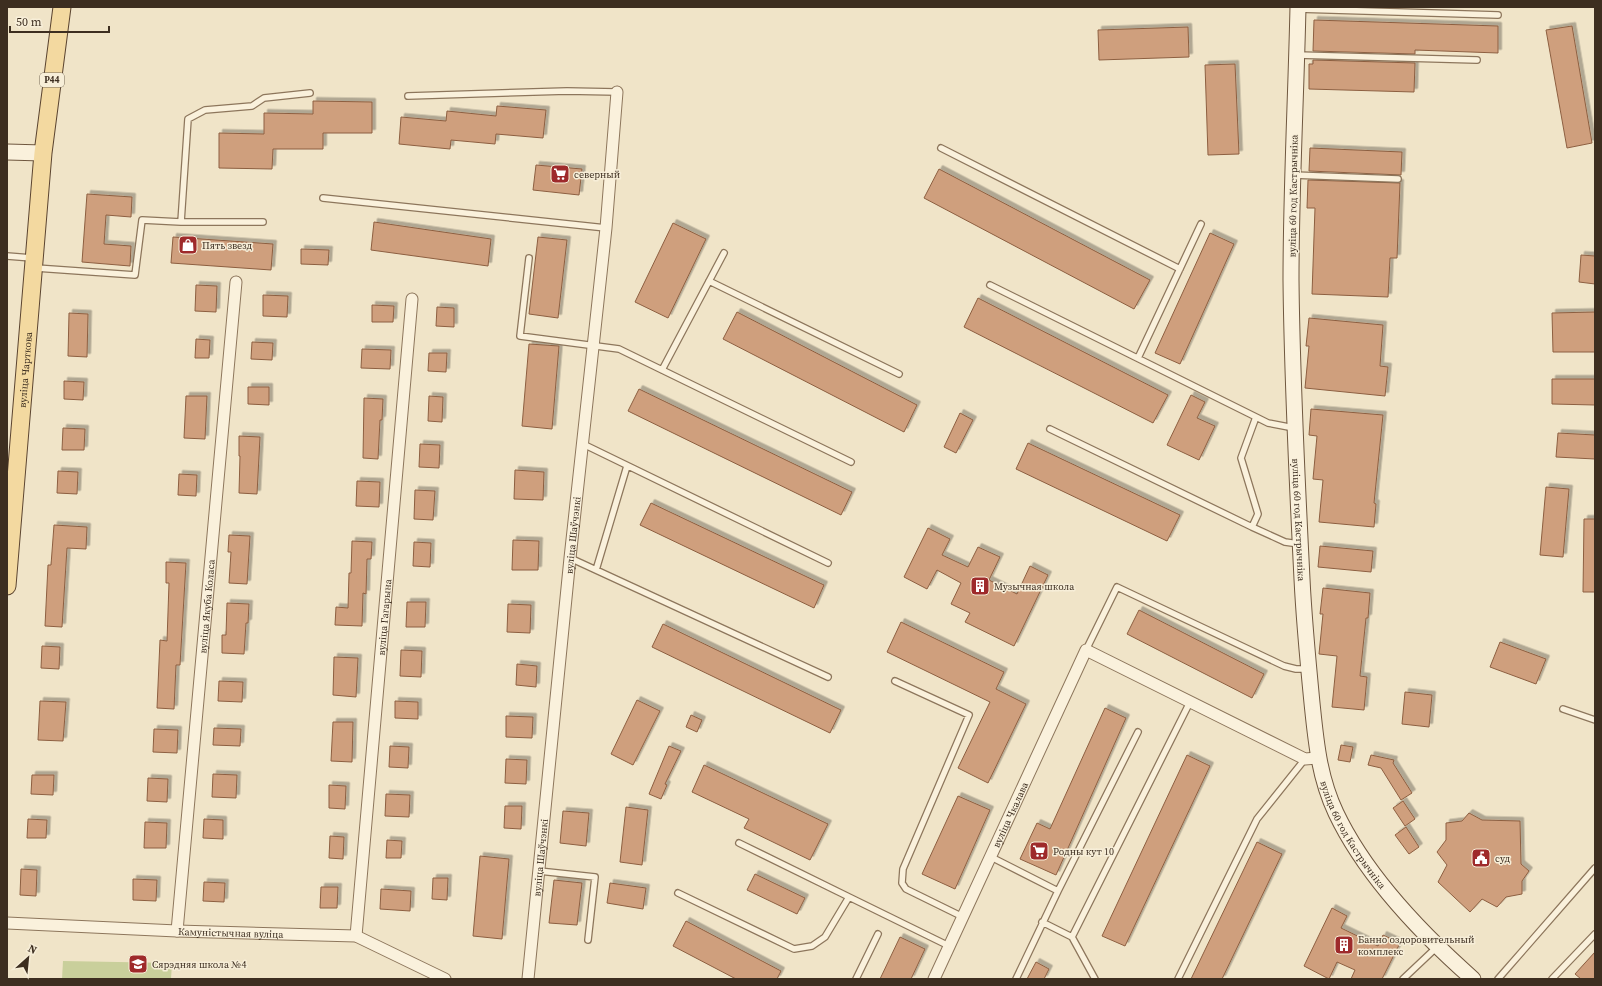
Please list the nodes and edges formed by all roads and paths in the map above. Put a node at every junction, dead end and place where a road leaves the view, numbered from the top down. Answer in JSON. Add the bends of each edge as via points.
{"nodes":[{"id":1,"x":62,"y":7,"type":"edge"},
{"id":2,"x":1298,"y":8,"type":"edge"},
{"id":3,"x":1498,"y":16,"type":"dead end"},
{"id":4,"x":1297,"y":54,"type":"junction"},
{"id":5,"x":1477,"y":60,"type":"dead end"},
{"id":6,"x":617,"y":92,"type":"joint"},
{"id":7,"x":310,"y":93,"type":"dead end"},
{"id":8,"x":408,"y":96,"type":"dead end"},
{"id":9,"x":942,"y":148,"type":"dead end"},
{"id":10,"x":7,"y":152,"type":"edge"},
{"id":11,"x":43,"y":153,"type":"junction"},
{"id":12,"x":1293,"y":175,"type":"junction"},
{"id":13,"x":1398,"y":180,"type":"dead end"},
{"id":14,"x":322,"y":198,"type":"dead end"},
{"id":15,"x":181,"y":222,"type":"junction"},
{"id":16,"x":263,"y":222,"type":"dead end"},
{"id":17,"x":1202,"y":224,"type":"dead end"},
{"id":18,"x":606,"y":228,"type":"junction"},
{"id":19,"x":724,"y":253,"type":"dead end"},
{"id":20,"x":7,"y":256,"type":"edge"},
{"id":21,"x":529,"y":258,"type":"dead end"},
{"id":22,"x":34,"y":263,"type":"junction"},
{"id":23,"x":1180,"y":269,"type":"junction"},
{"id":24,"x":709,"y":281,"type":"junction"},
{"id":25,"x":236,"y":282,"type":"dead end"},
{"id":26,"x":990,"y":285,"type":"dead end"},
{"id":27,"x":412,"y":299,"type":"dead end"},
{"id":28,"x":594,"y":346,"type":"junction"},
{"id":29,"x":1138,"y":358,"type":"junction"},
{"id":30,"x":662,"y":370,"type":"junction"},
{"id":31,"x":898,"y":374,"type":"dead end"},
{"id":32,"x":1256,"y":417,"type":"junction"},
{"id":33,"x":1295,"y":428,"type":"junction"},
{"id":34,"x":1050,"y":429,"type":"dead end"},
{"id":35,"x":582,"y":444,"type":"junction"},
{"id":36,"x":851,"y":462,"type":"dead end"},
{"id":37,"x":627,"y":466,"type":"junction"},
{"id":38,"x":1252,"y":527,"type":"junction"},
{"id":39,"x":1300,"y":544,"type":"junction"},
{"id":40,"x":570,"y":558,"type":"junction"},
{"id":41,"x":828,"y":563,"type":"dead end"},
{"id":42,"x":596,"y":570,"type":"junction"},
{"id":43,"x":7,"y":586,"type":"edge"},
{"id":44,"x":1086,"y":650,"type":"junction"},
{"id":45,"x":1308,"y":669,"type":"junction"},
{"id":46,"x":828,"y":677,"type":"dead end"},
{"id":47,"x":895,"y":681,"type":"dead end"},
{"id":48,"x":1190,"y":702,"type":"junction"},
{"id":49,"x":1563,"y":710,"type":"dead end"},
{"id":50,"x":1595,"y":720,"type":"edge"},
{"id":51,"x":1138,"y":732,"type":"dead end"},
{"id":52,"x":1311,"y":758,"type":"junction"},
{"id":53,"x":739,"y":843,"type":"dead end"},
{"id":54,"x":991,"y":857,"type":"junction"},
{"id":55,"x":1595,"y":868,"type":"edge"},
{"id":56,"x":539,"y":871,"type":"junction"},
{"id":57,"x":1058,"y":891,"type":"junction"},
{"id":58,"x":678,"y":892,"type":"dead end"},
{"id":59,"x":849,"y":897,"type":"junction"},
{"id":60,"x":963,"y":917,"type":"junction"},
{"id":61,"x":1042,"y":922,"type":"junction"},
{"id":62,"x":7,"y":923,"type":"edge"},
{"id":63,"x":177,"y":931,"type":"junction"},
{"id":64,"x":878,"y":934,"type":"dead end"},
{"id":65,"x":1595,"y":934,"type":"edge"},
{"id":66,"x":356,"y":936,"type":"junction"},
{"id":67,"x":1072,"y":937,"type":"junction"},
{"id":68,"x":588,"y":940,"type":"dead end"},
{"id":69,"x":949,"y":946,"type":"junction"},
{"id":70,"x":1438,"y":946,"type":"junction"},
{"id":71,"x":445,"y":979,"type":"edge"},
{"id":72,"x":528,"y":979,"type":"edge"},
{"id":73,"x":856,"y":979,"type":"edge"},
{"id":74,"x":934,"y":979,"type":"edge"},
{"id":75,"x":1016,"y":979,"type":"edge"},
{"id":76,"x":1095,"y":979,"type":"edge"},
{"id":77,"x":1178,"y":979,"type":"edge"},
{"id":78,"x":1403,"y":979,"type":"edge"},
{"id":79,"x":1473,"y":979,"type":"edge"},
{"id":80,"x":1498,"y":979,"type":"edge"},
{"id":81,"x":1552,"y":979,"type":"edge"}],
"edges":[{"from":1,"to":11,"type":"main road","number":"Р44"},
{"from":2,"to":3,"type":"lane"},
{"from":2,"to":4,"type":"street","name":"вуліца 60 год Кастрычніка"},
{"from":4,"to":5,"type":"lane"},
{"from":4,"to":12,"type":"street","name":"вуліца 60 год Кастрычніка"},
{"from":6,"to":8,"type":"lane"},
{"from":6,"to":18,"type":"street","name":"вуліца Шаўчэнкі"},
{"from":7,"to":15,"type":"lane","via":[[264,98],[252,106],[205,110],[188,119]]},
{"from":9,"to":23,"type":"lane"},
{"from":10,"to":11,"type":"street"},
{"from":11,"to":22,"type":"main road","name":"вуліца Чарткова","number":"Р44"},
{"from":12,"to":13,"type":"lane"},
{"from":12,"to":33,"type":"street","name":"вуліца 60 год Кастрычніка","via":[[1291,279]]},
{"from":14,"to":18,"type":"lane"},
{"from":15,"to":16,"type":"lane"},
{"from":15,"to":22,"type":"lane","via":[[142,220],[135,275]]},
{"from":17,"to":23,"type":"lane"},
{"from":18,"to":28,"type":"street","name":"вуліца Шаўчэнкі"},
{"from":19,"to":24,"type":"lane"},
{"from":20,"to":22,"type":"lane"},
{"from":21,"to":28,"type":"lane","via":[[520,336]]},
{"from":22,"to":43,"type":"main road","name":"вуліца Чарткова","number":"Р44"},
{"from":23,"to":29,"type":"lane"},
{"from":24,"to":30,"type":"lane"},
{"from":24,"to":31,"type":"lane"},
{"from":25,"to":63,"type":"street","name":"вуліца Якуба Коласа"},
{"from":26,"to":29,"type":"lane"},
{"from":27,"to":66,"type":"street","name":"вуліца Гагарына"},
{"from":28,"to":30,"type":"lane","via":[[619,349]]},
{"from":28,"to":35,"type":"street","name":"вуліца Шаўчэнкі"},
{"from":29,"to":32,"type":"lane"},
{"from":30,"to":36,"type":"lane"},
{"from":32,"to":33,"type":"lane","via":[[1268,423]]},
{"from":32,"to":38,"type":"lane","via":[[1241,458],[1258,514]]},
{"from":33,"to":39,"type":"street","name":"вуліца 60 год Кастрычніка"},
{"from":34,"to":38,"type":"lane"},
{"from":35,"to":37,"type":"lane"},
{"from":35,"to":40,"type":"street","name":"вуліца Шаўчэнкі"},
{"from":37,"to":41,"type":"lane"},
{"from":37,"to":42,"type":"lane"},
{"from":38,"to":39,"type":"lane","via":[[1285,542]]},
{"from":39,"to":45,"type":"street","name":"вуліца 60 год Кастрычніка"},
{"from":40,"to":42,"type":"lane"},
{"from":40,"to":56,"type":"street","name":"вуліца Шаўчэнкі"},
{"from":42,"to":46,"type":"lane"},
{"from":44,"to":45,"type":"lane","via":[[1117,587],[1284,666]]},
{"from":44,"to":48,"type":"street"},
{"from":44,"to":54,"type":"street","name":"вуліца Чкалава"},
{"from":45,"to":52,"type":"street","name":"вуліца 60 год Кастрычніка"},
{"from":47,"to":60,"type":"lane","via":[[969,715],[903,869],[902,883],[906,889]]},
{"from":48,"to":52,"type":"street"},
{"from":48,"to":67,"type":"lane"},
{"from":49,"to":50,"type":"lane"},
{"from":51,"to":57,"type":"lane"},
{"from":52,"to":70,"type":"street","name":"вуліца 60 год Кастрычніка","via":[[1335,812],[1360,855],[1396,901]]},
{"from":52,"to":77,"type":"lane","via":[[1257,819]]},
{"from":53,"to":59,"type":"lane"},
{"from":54,"to":57,"type":"lane"},
{"from":54,"to":60,"type":"street","name":"вуліца Чкалава"},
{"from":55,"to":80,"type":"lane"},
{"from":56,"to":68,"type":"lane","via":[[595,877]]},
{"from":56,"to":72,"type":"street","name":"вуліца Шаўчэнкі"},
{"from":57,"to":61,"type":"lane"},
{"from":58,"to":59,"type":"lane","via":[[794,949],[812,946],[826,937]]},
{"from":59,"to":69,"type":"lane"},
{"from":60,"to":69,"type":"street","name":"вуліца Чкалава"},
{"from":61,"to":67,"type":"lane"},
{"from":61,"to":75,"type":"lane"},
{"from":62,"to":63,"type":"street","name":"Камуністычная вуліца"},
{"from":63,"to":66,"type":"street","name":"Камуністычная вуліца"},
{"from":64,"to":73,"type":"lane"},
{"from":65,"to":81,"type":"lane"},
{"from":66,"to":71,"type":"street","name":"Камуністычная вуліца"},
{"from":67,"to":76,"type":"lane"},
{"from":69,"to":74,"type":"street","name":"вуліца Чкалава"},
{"from":70,"to":78,"type":"lane"},
{"from":70,"to":79,"type":"street","name":"вуліца 60 год Кастрычніка"}]}
